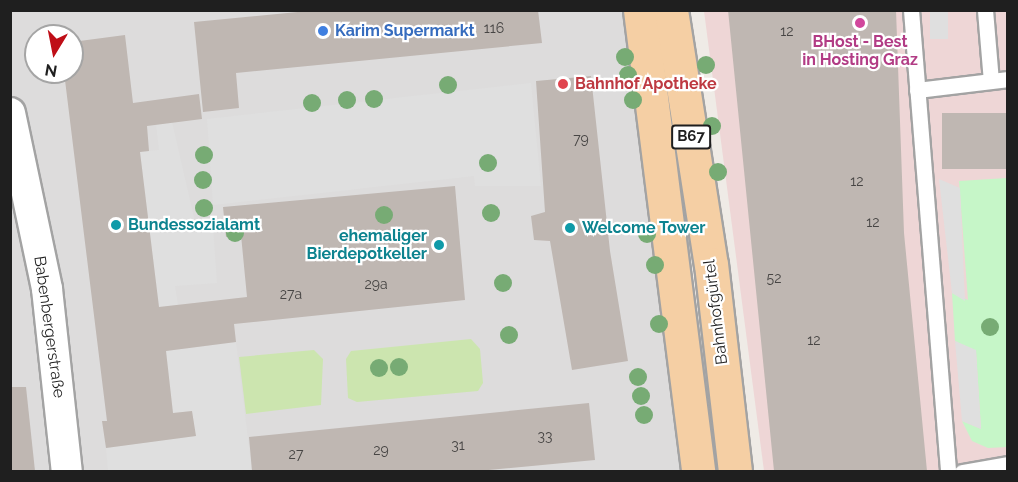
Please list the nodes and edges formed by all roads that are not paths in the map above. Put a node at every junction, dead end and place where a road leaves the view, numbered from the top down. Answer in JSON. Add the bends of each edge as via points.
{"nodes":[{"id":1,"x":640,"y":10,"type":"edge"},
{"id":2,"x":671,"y":10,"type":"edge"},
{"id":3,"x":911,"y":10,"type":"edge"},
{"id":4,"x":985,"y":10,"type":"edge"},
{"id":5,"x":1008,"y":80,"type":"edge"},
{"id":6,"x":991,"y":81,"type":"junction"},
{"id":7,"x":917,"y":90,"type":"junction"},
{"id":8,"x":10,"y":113,"type":"edge"},
{"id":9,"x":1008,"y":464,"type":"edge"},
{"id":10,"x":67,"y":471,"type":"edge"},
{"id":11,"x":698,"y":471,"type":"edge"},
{"id":12,"x":735,"y":471,"type":"edge"},
{"id":13,"x":948,"y":471,"type":"edge"},
{"id":14,"x":962,"y":471,"type":"edge"}],
"edges":[{"from":1,"to":11,"type":"main road","number":"B67"},
{"from":2,"to":12,"type":"main road","name":"Bahnhofgürtel","number":"B67","via":[[711,264]]},
{"from":3,"to":7,"type":"lane"},
{"from":4,"to":6,"type":"lane"},
{"from":5,"to":6,"type":"lane"},
{"from":6,"to":7,"type":"lane"},
{"from":7,"to":13,"type":"lane"},
{"from":8,"to":10,"type":"street","name":"Babenbergerstraße","via":[[47,289]]},
{"from":9,"to":14,"type":"lane"}]}
